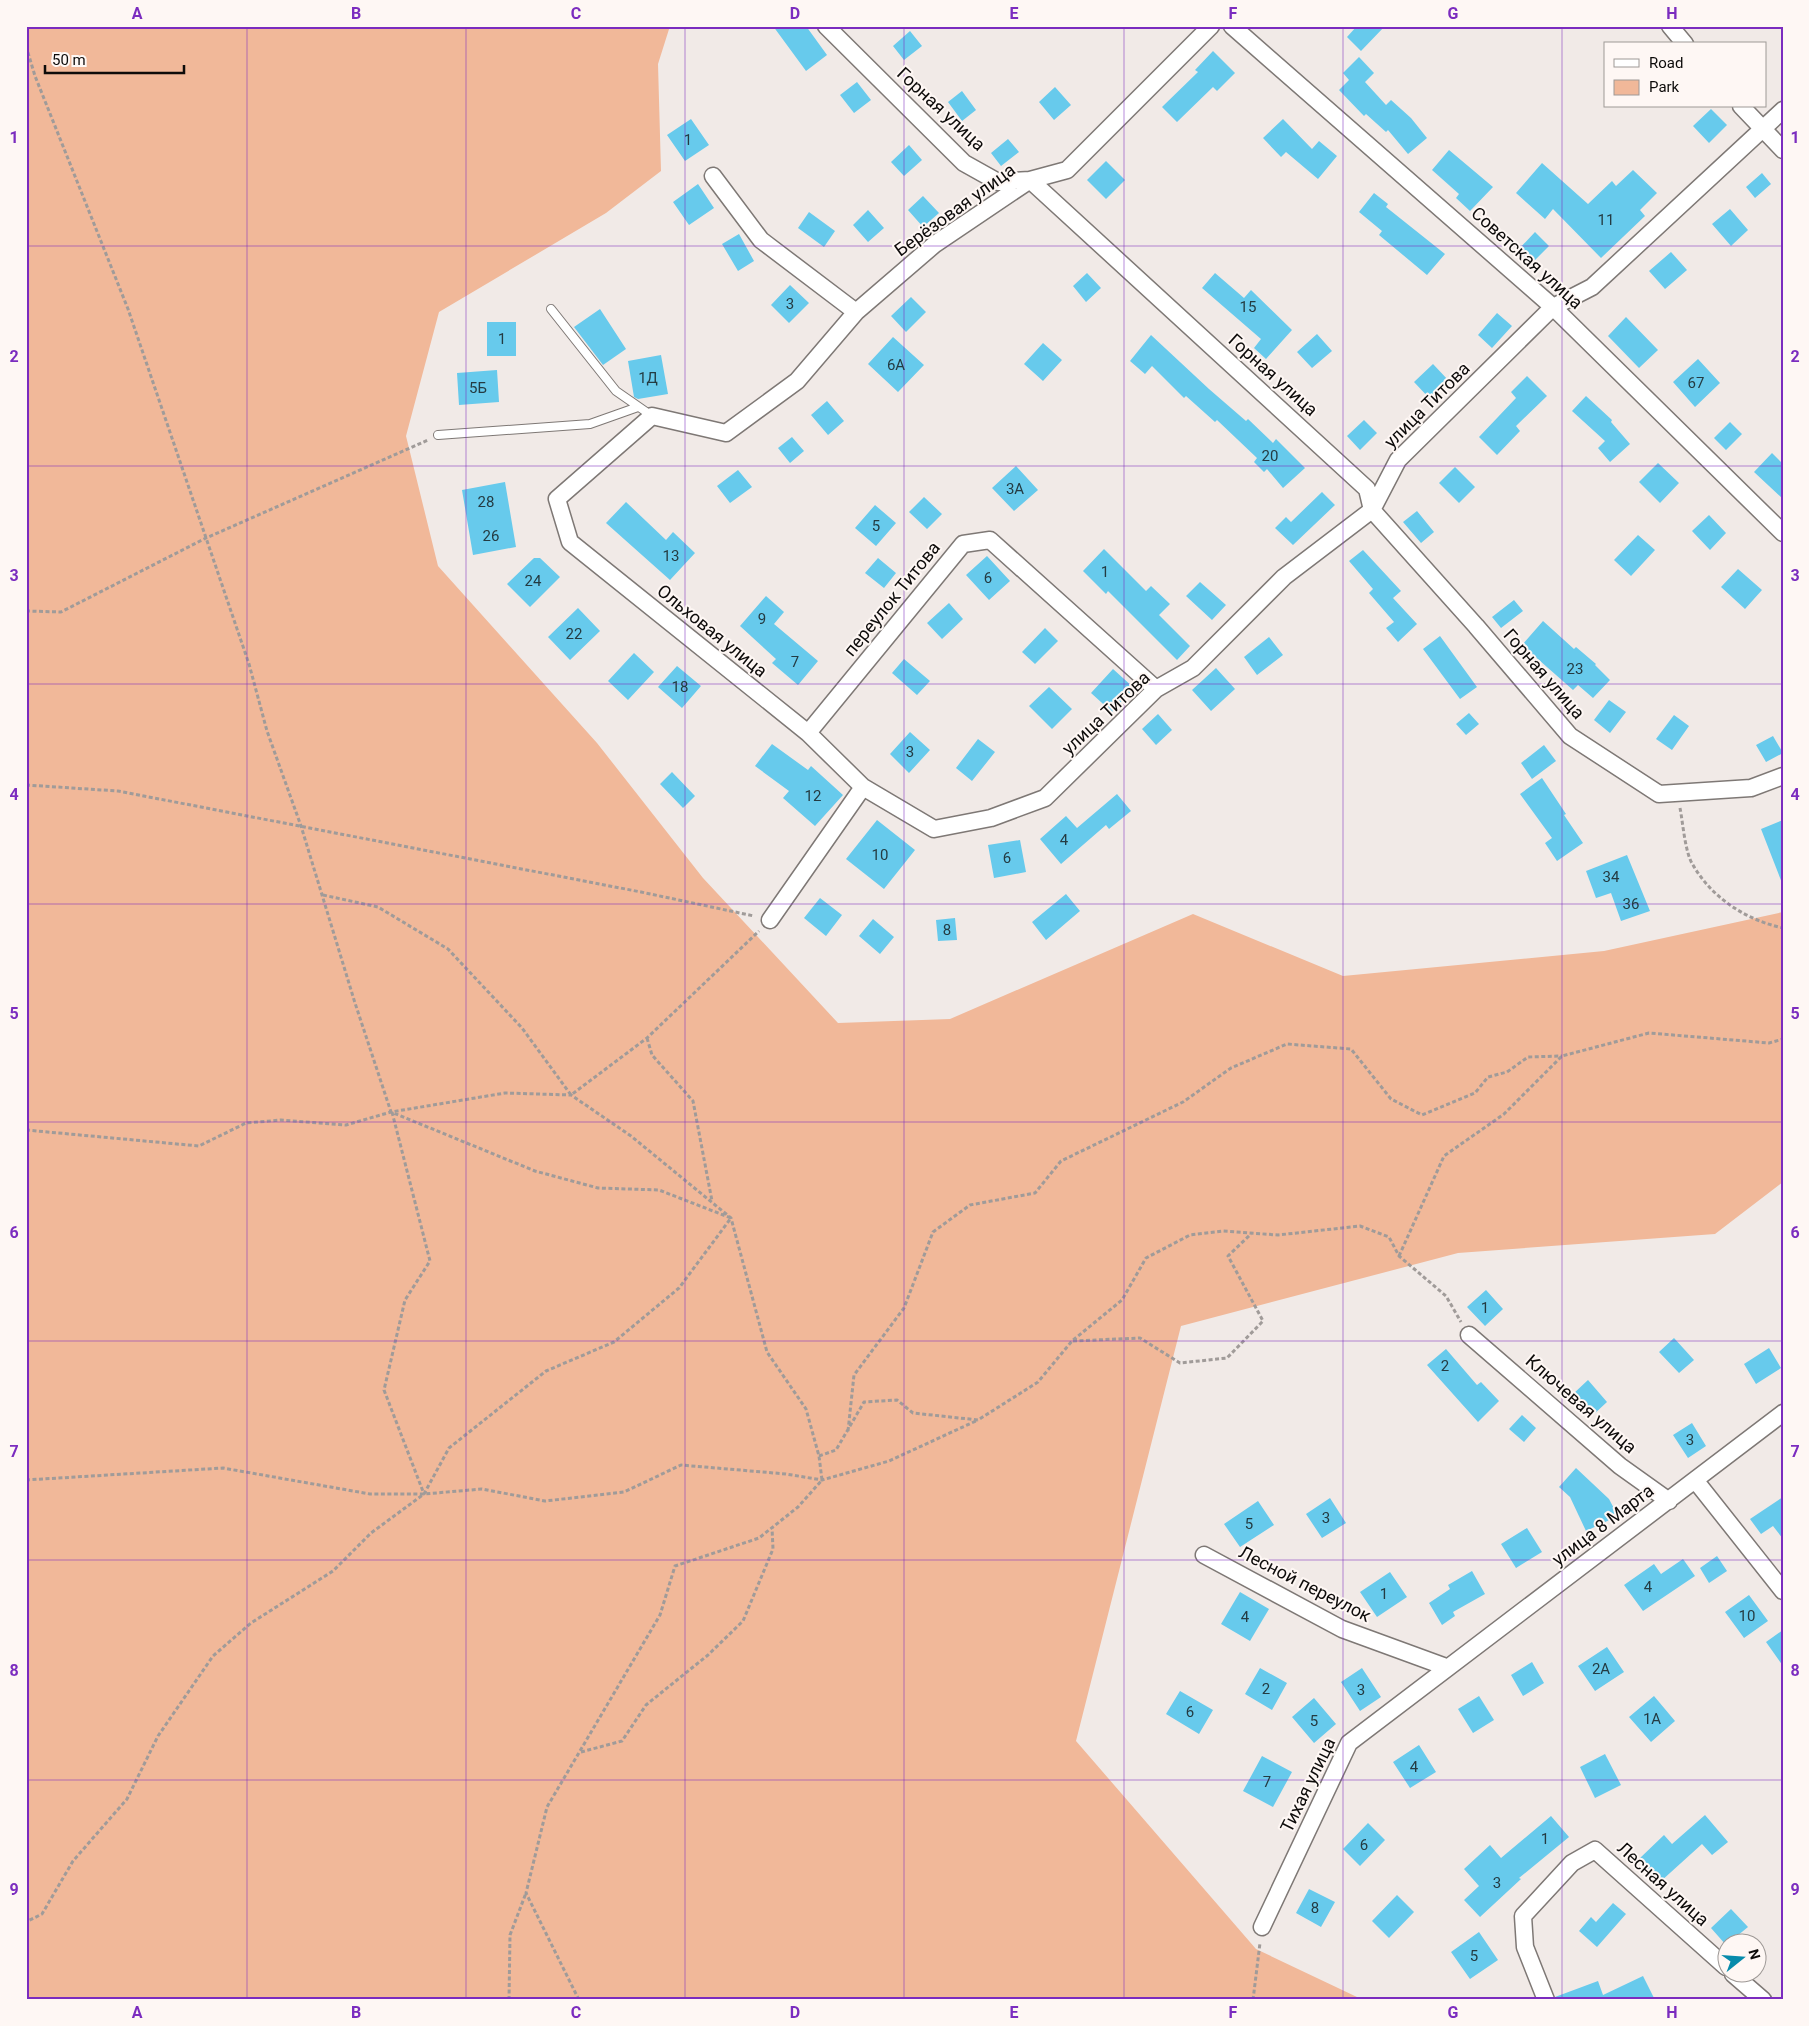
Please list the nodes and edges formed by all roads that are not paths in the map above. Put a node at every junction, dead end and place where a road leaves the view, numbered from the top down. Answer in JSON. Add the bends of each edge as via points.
{"nodes":[{"id":1,"x":826,"y":26,"type":"edge"},
{"id":2,"x":1211,"y":26,"type":"edge"},
{"id":3,"x":1232,"y":26,"type":"edge"},
{"id":4,"x":1670,"y":26,"type":"edge"},
{"id":5,"x":1683,"y":42,"type":"edge"},
{"id":6,"x":1743,"y":108,"type":"edge"},
{"id":7,"x":1783,"y":110,"type":"edge"},
{"id":8,"x":1762,"y":130,"type":"junction"},
{"id":9,"x":1783,"y":150,"type":"edge"},
{"id":10,"x":713,"y":176,"type":"dead end"},
{"id":11,"x":1030,"y":180,"type":"junction"},
{"id":12,"x":1553,"y":307,"type":"junction"},
{"id":13,"x":551,"y":309,"type":"dead end"},
{"id":14,"x":856,"y":312,"type":"junction"},
{"id":15,"x":638,"y":406,"type":"junction"},
{"id":16,"x":652,"y":416,"type":"junction"},
{"id":17,"x":438,"y":435,"type":"road end"},
{"id":18,"x":1372,"y":510,"type":"junction"},
{"id":19,"x":1783,"y":533,"type":"edge"},
{"id":20,"x":1156,"y":689,"type":"junction"},
{"id":21,"x":808,"y":733,"type":"junction"},
{"id":22,"x":1783,"y":776,"type":"edge"},
{"id":23,"x":863,"y":787,"type":"junction"},
{"id":24,"x":1045,"y":798,"type":"joint"},
{"id":25,"x":770,"y":920,"type":"road end"},
{"id":26,"x":1469,"y":1335,"type":"road end"},
{"id":27,"x":1783,"y":1413,"type":"edge"},
{"id":28,"x":1695,"y":1480,"type":"junction"},
{"id":29,"x":1669,"y":1501,"type":"junction"},
{"id":30,"x":1204,"y":1555,"type":"dead end"},
{"id":31,"x":1783,"y":1591,"type":"edge"},
{"id":32,"x":1446,"y":1667,"type":"junction"},
{"id":33,"x":1262,"y":1927,"type":"road end"},
{"id":34,"x":1716,"y":1958,"type":"edge"},
{"id":35,"x":1745,"y":1984,"type":"edge"},
{"id":36,"x":1546,"y":2000,"type":"edge"},
{"id":37,"x":1763,"y":2000,"type":"edge"}],
"edges":[{"from":1,"to":11,"type":"street","name":"Горная улица","via":[[964,163],[998,182]]},
{"from":2,"to":11,"type":"street","name":"Берёзовая улица","via":[[1067,170]]},
{"from":3,"to":12,"type":"street","name":"Советская улица"},
{"from":4,"to":5,"type":"street"},
{"from":6,"to":8,"type":"street"},
{"from":7,"to":8,"type":"street","name":"улица Титова"},
{"from":8,"to":9,"type":"street"},
{"from":8,"to":12,"type":"street","name":"улица Титова","via":[[1592,287]]},
{"from":10,"to":14,"type":"street","via":[[761,240]]},
{"from":11,"to":14,"type":"street","name":"Берёзовая улица","via":[[936,244]]},
{"from":11,"to":18,"type":"street","name":"Горная улица","via":[[1368,488]]},
{"from":12,"to":18,"type":"street","name":"улица Титова","via":[[1398,460]]},
{"from":12,"to":19,"type":"street","name":"Советская улица"},
{"from":13,"to":15,"type":"lane","via":[[616,391]]},
{"from":14,"to":16,"type":"street","name":"Берёзовая улица","via":[[797,381],[726,434]]},
{"from":15,"to":16,"type":"lane"},
{"from":15,"to":17,"type":"lane","via":[[590,424]]},
{"from":16,"to":21,"type":"street","name":"Ольховая улица","via":[[557,499],[570,542]]},
{"from":18,"to":20,"type":"street","name":"улица Титова","via":[[1284,578],[1193,668]]},
{"from":18,"to":22,"type":"street","name":"Горная улица","via":[[1570,736],[1659,794],[1751,788]]},
{"from":20,"to":21,"type":"street","name":"переулок Титова","via":[[990,540],[963,544]]},
{"from":20,"to":24,"type":"street","name":"улица Титова"},
{"from":21,"to":23,"type":"street","name":"Ольховая улица"},
{"from":23,"to":24,"type":"street","name":"Ольховая улица","via":[[934,829],[991,818]]},
{"from":23,"to":25,"type":"street"},
{"from":26,"to":29,"type":"street","name":"Ключевая улица","via":[[1620,1466]]},
{"from":27,"to":28,"type":"street","name":"улица 8 Марта"},
{"from":28,"to":29,"type":"street","name":"улица 8 Марта"},
{"from":28,"to":31,"type":"street"},
{"from":29,"to":32,"type":"street","name":"улица 8 Марта"},
{"from":30,"to":32,"type":"street","name":"Лесной переулок","via":[[1342,1629]]},
{"from":32,"to":33,"type":"street","name":"Тихая улица","via":[[1349,1743]]},
{"from":34,"to":36,"type":"street","name":"Лесная улица","via":[[1595,1850],[1572,1863],[1523,1916],[1525,1947]]},
{"from":35,"to":37,"type":"street"}]}
